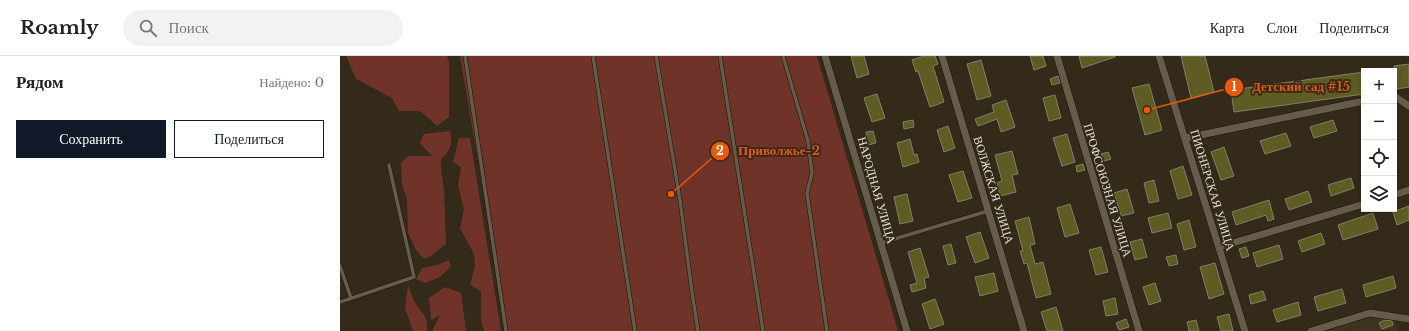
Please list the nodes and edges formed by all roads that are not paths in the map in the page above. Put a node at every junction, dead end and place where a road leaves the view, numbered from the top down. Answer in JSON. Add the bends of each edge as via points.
{"nodes":[{"id":1,"x":465,"y":56,"type":"edge"},
{"id":2,"x":593,"y":56,"type":"edge"},
{"id":3,"x":656,"y":56,"type":"edge"},
{"id":4,"x":720,"y":56,"type":"edge"},
{"id":5,"x":783,"y":56,"type":"edge"},
{"id":6,"x":825,"y":56,"type":"edge"},
{"id":7,"x":942,"y":56,"type":"edge"},
{"id":8,"x":1057,"y":56,"type":"edge"},
{"id":9,"x":1160,"y":56,"type":"edge"},
{"id":10,"x":1397,"y":98,"type":"edge"},
{"id":11,"x":1361,"y":102,"type":"edge"},
{"id":12,"x":1409,"y":106,"type":"edge"},
{"id":13,"x":1186,"y":138,"type":"junction"},
{"id":14,"x":389,"y":165,"type":"dead end"},
{"id":15,"x":1409,"y":190,"type":"edge"},
{"id":16,"x":1397,"y":194,"type":"edge"},
{"id":17,"x":1361,"y":205,"type":"edge"},
{"id":18,"x":988,"y":211,"type":"junction"},
{"id":19,"x":881,"y":243,"type":"junction"},
{"id":20,"x":1219,"y":247,"type":"junction"},
{"id":21,"x":340,"y":266,"type":"edge"},
{"id":22,"x":351,"y":298,"type":"junction"},
{"id":23,"x":340,"y":302,"type":"edge"},
{"id":24,"x":1409,"y":319,"type":"edge"},
{"id":25,"x":506,"y":331,"type":"edge"},
{"id":26,"x":635,"y":331,"type":"edge"},
{"id":27,"x":698,"y":331,"type":"edge"},
{"id":28,"x":763,"y":331,"type":"edge"},
{"id":29,"x":827,"y":331,"type":"edge"},
{"id":30,"x":907,"y":331,"type":"edge"},
{"id":31,"x":1024,"y":331,"type":"edge"},
{"id":32,"x":1139,"y":331,"type":"edge"},
{"id":33,"x":1245,"y":331,"type":"edge"},
{"id":34,"x":1311,"y":331,"type":"edge"}],
"edges":[{"from":1,"to":25,"type":"lane"},
{"from":2,"to":26,"type":"lane"},
{"from":3,"to":27,"type":"lane"},
{"from":4,"to":28,"type":"lane"},
{"from":5,"to":29,"type":"lane","via":[[808,141],[812,173],[807,193]]},
{"from":6,"to":19,"type":"street","name":"НАРОДНАЯ УЛИЦА"},
{"from":7,"to":18,"type":"street","name":"ВОЛЖСКАЯ УЛИЦА"},
{"from":8,"to":32,"type":"street","name":"ПРОФСОЮЗНАЯ УЛИЦА"},
{"from":9,"to":13,"type":"street","name":"ПИОНЕРСКАЯ УЛИЦА"},
{"from":10,"to":12,"type":"street"},
{"from":11,"to":13,"type":"street"},
{"from":13,"to":20,"type":"street","name":"ПИОНЕРСКАЯ УЛИЦА"},
{"from":14,"to":22,"type":"lane","via":[[414,277]]},
{"from":15,"to":16,"type":"street"},
{"from":17,"to":20,"type":"street"},
{"from":18,"to":19,"type":"lane"},
{"from":18,"to":31,"type":"street","name":"ВОЛЖСКАЯ УЛИЦА"},
{"from":19,"to":30,"type":"street","name":"НАРОДНАЯ УЛИЦА"},
{"from":20,"to":33,"type":"street","name":"ПИОНЕРСКАЯ УЛИЦА"},
{"from":21,"to":22,"type":"lane"},
{"from":22,"to":23,"type":"lane"},
{"from":24,"to":34,"type":"street","via":[[1370,312]]}]}
